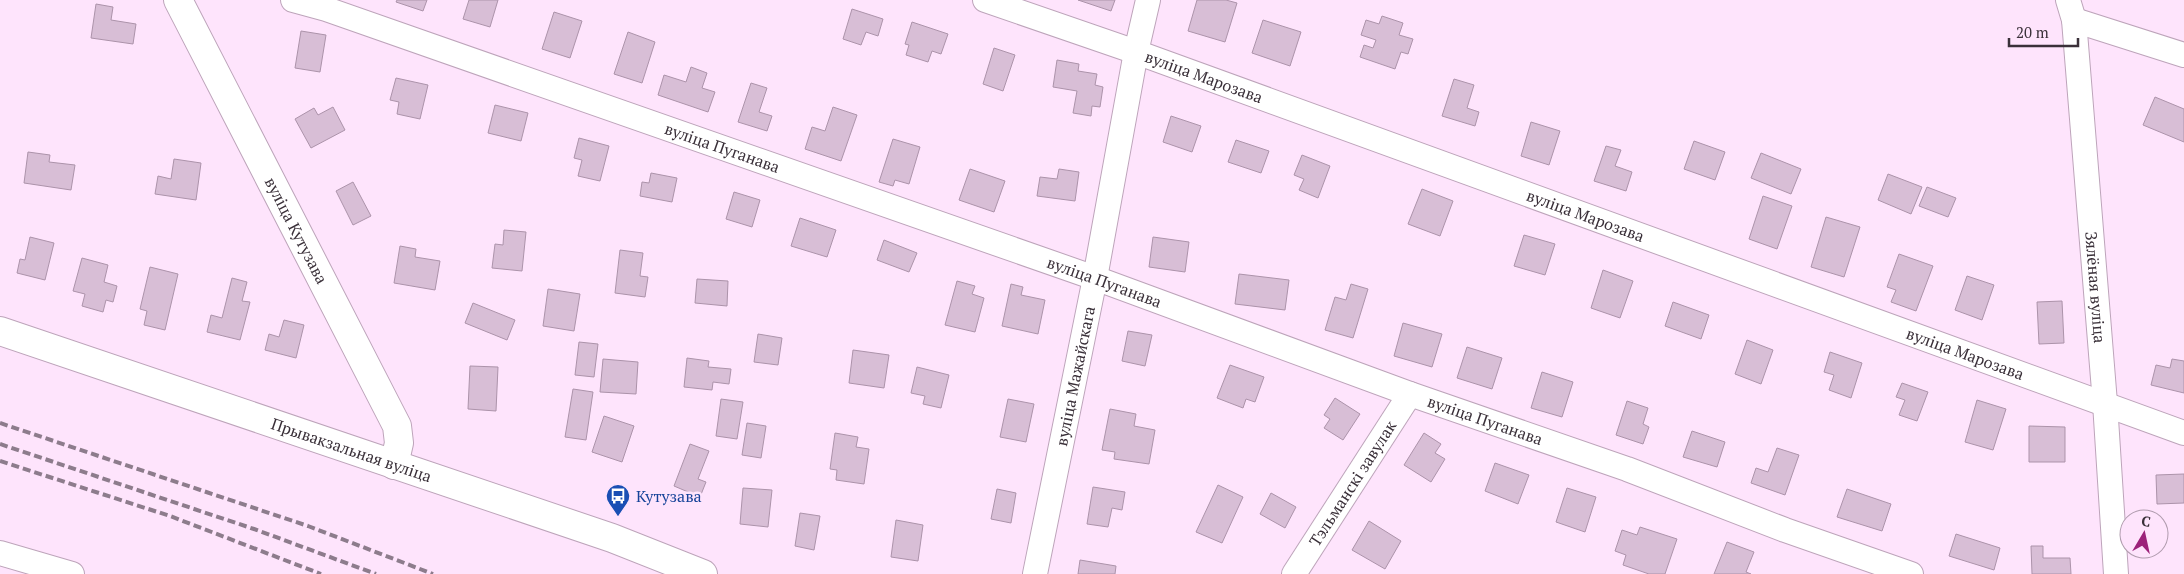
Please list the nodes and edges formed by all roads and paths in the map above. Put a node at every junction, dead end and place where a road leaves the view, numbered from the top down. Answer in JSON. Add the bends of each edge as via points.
{"nodes":[{"id":1,"x":178,"y":0,"type":"edge"},
{"id":2,"x":190,"y":0,"type":"edge"},
{"id":3,"x":293,"y":0,"type":"edge"},
{"id":4,"x":985,"y":0,"type":"edge"},
{"id":5,"x":1148,"y":0,"type":"edge"},
{"id":6,"x":2071,"y":10,"type":"edge"},
{"id":7,"x":1136,"y":52,"type":"junction"},
{"id":8,"x":2184,"y":55,"type":"edge"},
{"id":9,"x":1096,"y":278,"type":"junction"},
{"id":10,"x":0,"y":331,"type":"edge"},
{"id":11,"x":1410,"y":394,"type":"junction"},
{"id":12,"x":2105,"y":403,"type":"junction"},
{"id":13,"x":2184,"y":433,"type":"edge"},
{"id":14,"x":394,"y":465,"type":"junction"},
{"id":15,"x":0,"y":553,"type":"edge"},
{"id":16,"x":72,"y":574,"type":"edge"},
{"id":17,"x":703,"y":574,"type":"edge"},
{"id":18,"x":1035,"y":574,"type":"edge"},
{"id":19,"x":1294,"y":574,"type":"edge"},
{"id":20,"x":1911,"y":574,"type":"edge"},
{"id":21,"x":2116,"y":574,"type":"edge"}],
"edges":[{"from":1,"to":2,"type":"street"},
{"from":1,"to":14,"type":"main road","name":"вуліца Кутузава","via":[[396,426],[399,443]]},
{"from":3,"to":9,"type":"street","name":"вуліца Пуганава"},
{"from":4,"to":7,"type":"street","name":"вуліца Марозава"},
{"from":5,"to":7,"type":"street","name":"вуліца Мажайскага"},
{"from":6,"to":8,"type":"street"},
{"from":6,"to":12,"type":"street","name":"Зялёная вуліца"},
{"from":7,"to":9,"type":"street","name":"вуліца Мажайскага"},
{"from":7,"to":12,"type":"street","name":"вуліца Марозава"},
{"from":9,"to":11,"type":"street","name":"вуліца Пуганава"},
{"from":9,"to":18,"type":"street","name":"вуліца Мажайскага"},
{"from":10,"to":14,"type":"main road","name":"Прывакзальная вуліца"},
{"from":11,"to":19,"type":"street","name":"Тэльманскі завулак"},
{"from":11,"to":20,"type":"street","name":"вуліца Пуганава","via":[[1627,469]]},
{"from":12,"to":13,"type":"street","name":"вуліца Марозава"},
{"from":12,"to":21,"type":"street","name":"Зялёная вуліца"},
{"from":14,"to":17,"type":"main road","name":"Прывакзальная вуліца","via":[[612,538]]},
{"from":15,"to":16,"type":"street"}]}
